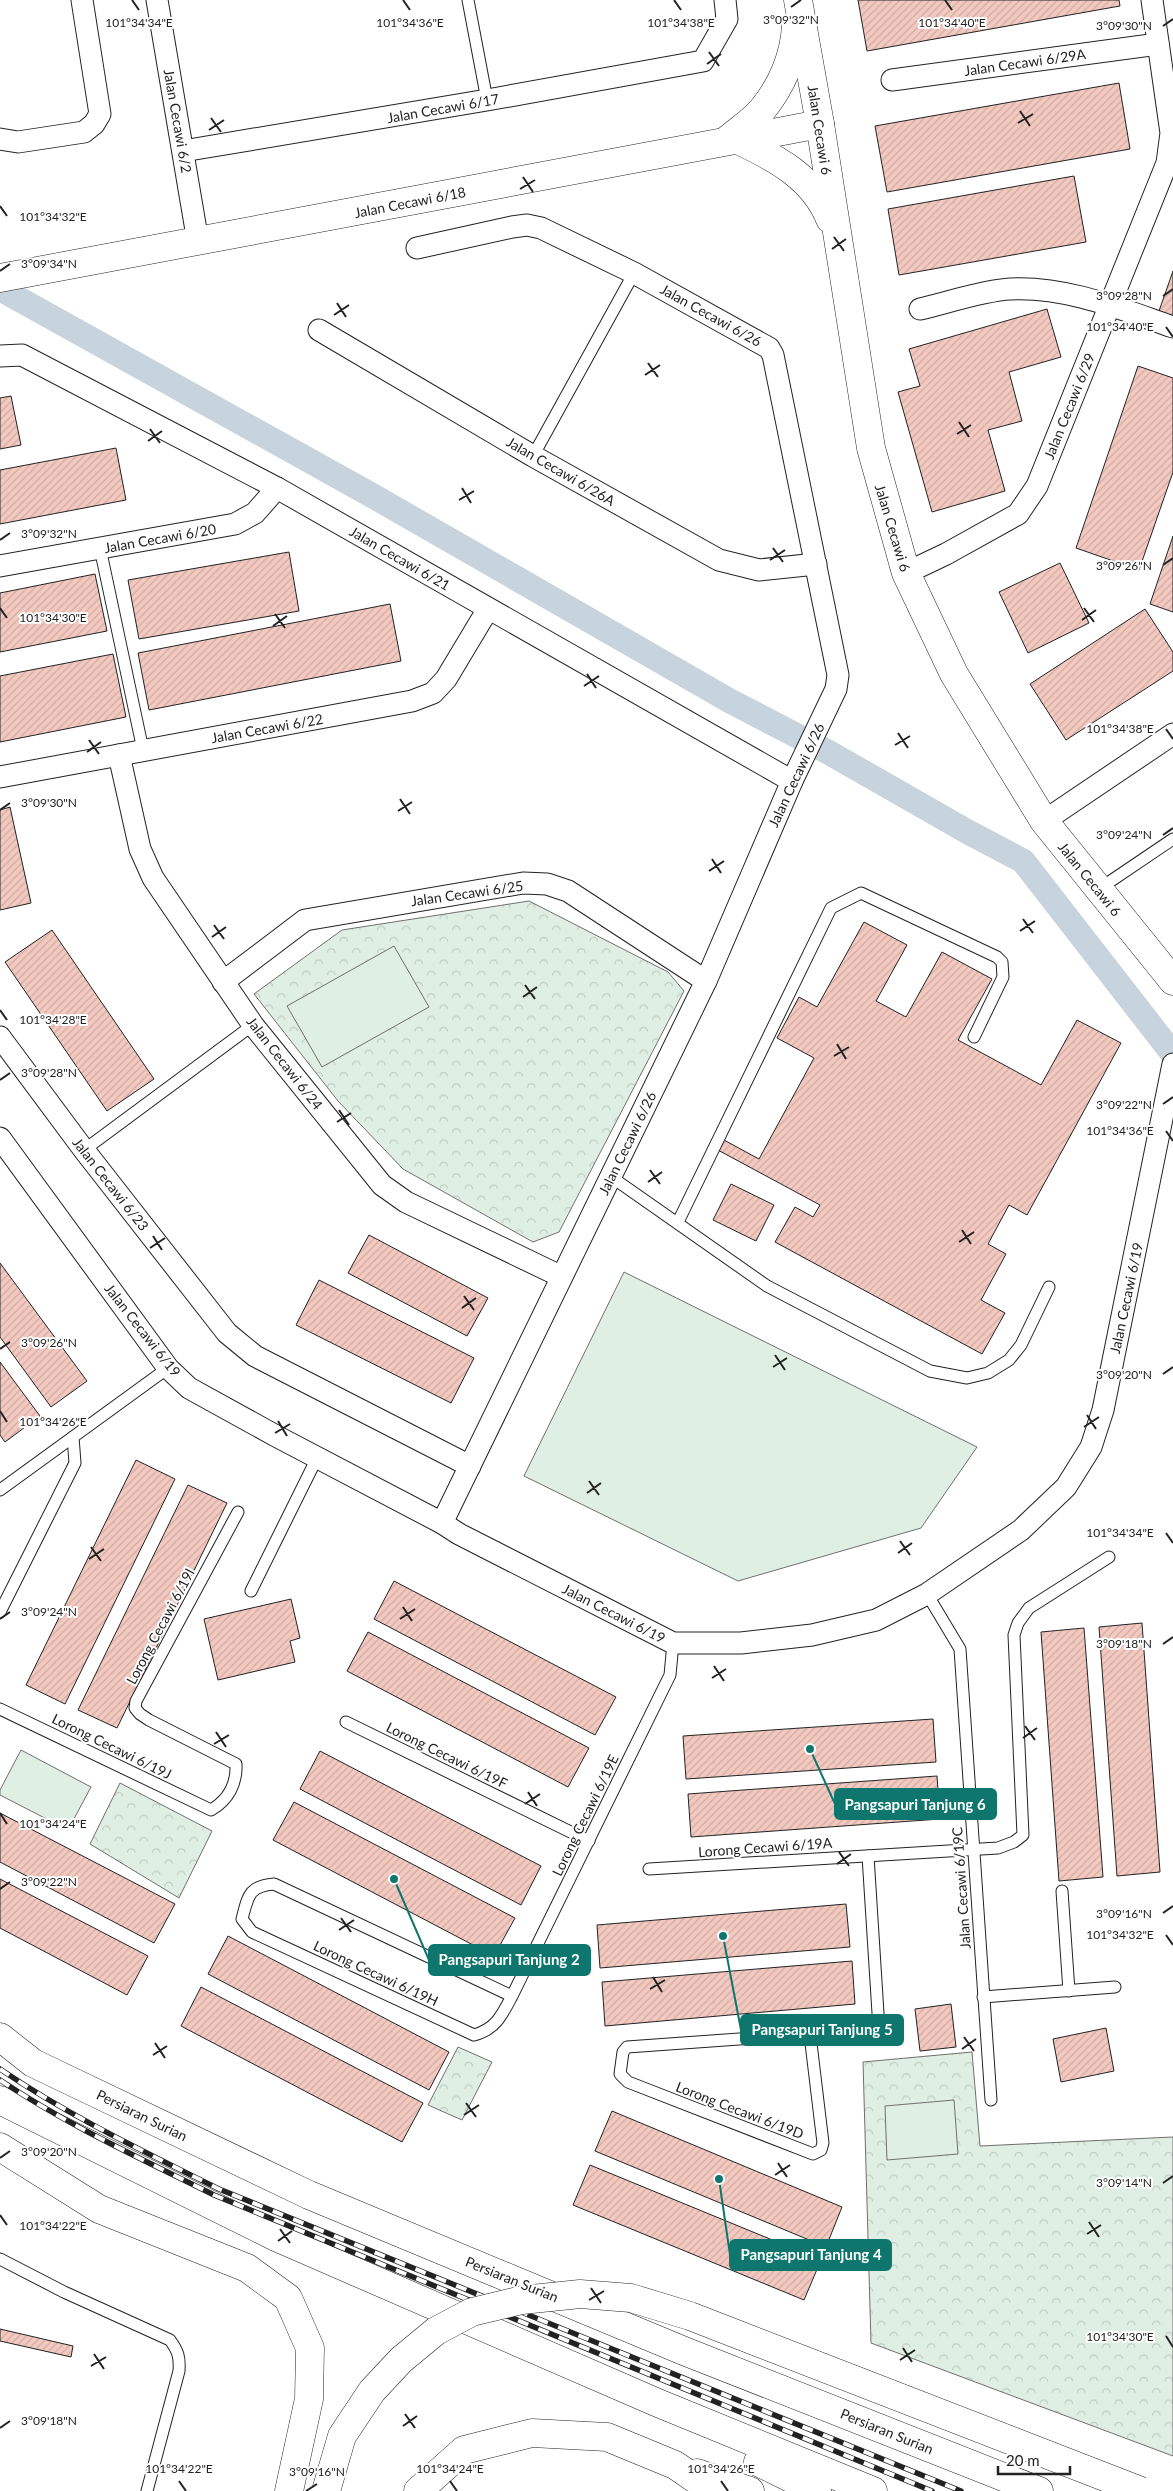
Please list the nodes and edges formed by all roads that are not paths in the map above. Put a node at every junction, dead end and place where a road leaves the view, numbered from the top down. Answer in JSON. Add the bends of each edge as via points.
{"nodes":[{"id":1,"x":82,"y":0,"type":"edge"},
{"id":2,"x":157,"y":0,"type":"edge"},
{"id":3,"x":468,"y":0,"type":"edge"},
{"id":4,"x":725,"y":0,"type":"edge"},
{"id":5,"x":798,"y":0,"type":"edge"},
{"id":6,"x":1152,"y":0,"type":"edge"},
{"id":7,"x":1158,"y":44,"type":"junction"},
{"id":8,"x":1167,"y":65,"type":"edge"},
{"id":9,"x":892,"y":80,"type":"dead end"},
{"id":10,"x":487,"y":100,"type":"junction"},
{"id":11,"x":820,"y":124,"type":"junction"},
{"id":12,"x":0,"y":139,"type":"edge"},
{"id":13,"x":731,"y":141,"type":"junction"},
{"id":14,"x":183,"y":151,"type":"junction"},
{"id":15,"x":838,"y":237,"type":"junction"},
{"id":16,"x":198,"y":242,"type":"junction"},
{"id":17,"x":417,"y":248,"type":"dead end"},
{"id":18,"x":634,"y":273,"type":"junction"},
{"id":19,"x":0,"y":278,"type":"edge"},
{"id":20,"x":1110,"y":305,"type":"junction"},
{"id":21,"x":920,"y":309,"type":"dead end"},
{"id":22,"x":1173,"y":327,"type":"edge"},
{"id":23,"x":319,"y":330,"type":"dead end"},
{"id":24,"x":0,"y":356,"type":"edge"},
{"id":25,"x":533,"y":456,"type":"junction"},
{"id":26,"x":277,"y":488,"type":"junction"},
{"id":27,"x":100,"y":548,"type":"junction"},
{"id":28,"x":816,"y":564,"type":"junction"},
{"id":29,"x":0,"y":566,"type":"edge"},
{"id":30,"x":906,"y":573,"type":"junction"},
{"id":31,"x":488,"y":609,"type":"junction"},
{"id":32,"x":1173,"y":734,"type":"edge"},
{"id":33,"x":143,"y":750,"type":"junction"},
{"id":34,"x":119,"y":755,"type":"junction"},
{"id":35,"x":0,"y":776,"type":"edge"},
{"id":36,"x":792,"y":781,"type":"junction"},
{"id":37,"x":1044,"y":821,"type":"junction"},
{"id":38,"x":1173,"y":839,"type":"edge"},
{"id":39,"x":1098,"y":890,"type":"junction"},
{"id":40,"x":706,"y":981,"type":"junction"},
{"id":41,"x":1173,"y":981,"type":"edge"},
{"id":42,"x":223,"y":982,"type":"junction"},
{"id":43,"x":254,"y":1025,"type":"junction"},
{"id":44,"x":0,"y":1037,"type":"edge"},
{"id":45,"x":974,"y":1037,"type":"dead end"},
{"id":46,"x":1173,"y":1064,"type":"edge"},
{"id":47,"x":0,"y":1138,"type":"edge"},
{"id":48,"x":84,"y":1150,"type":"junction"},
{"id":49,"x":610,"y":1176,"type":"junction"},
{"id":50,"x":678,"y":1222,"type":"junction"},
{"id":51,"x":560,"y":1276,"type":"junction"},
{"id":52,"x":1049,"y":1287,"type":"dead end"},
{"id":53,"x":168,"y":1368,"type":"junction"},
{"id":54,"x":73,"y":1437,"type":"junction"},
{"id":55,"x":317,"y":1458,"type":"junction"},
{"id":56,"x":470,"y":1466,"type":"junction"},
{"id":57,"x":0,"y":1490,"type":"edge"},
{"id":58,"x":238,"y":1512,"type":"dead end"},
{"id":59,"x":442,"y":1523,"type":"junction"},
{"id":60,"x":1109,"y":1557,"type":"dead end"},
{"id":61,"x":251,"y":1591,"type":"dead end"},
{"id":62,"x":927,"y":1594,"type":"junction"},
{"id":63,"x":0,"y":1612,"type":"edge"},
{"id":64,"x":673,"y":1643,"type":"junction"},
{"id":65,"x":0,"y":1709,"type":"edge"},
{"id":66,"x":346,"y":1722,"type":"dead end"},
{"id":67,"x":211,"y":1810,"type":"joint"},
{"id":68,"x":589,"y":1841,"type":"junction"},
{"id":69,"x":973,"y":1849,"type":"junction"},
{"id":70,"x":868,"y":1856,"type":"junction"},
{"id":71,"x":649,"y":1869,"type":"dead end"},
{"id":72,"x":1062,"y":1891,"type":"dead end"},
{"id":73,"x":1115,"y":1987,"type":"dead end"},
{"id":74,"x":1069,"y":1991,"type":"junction"},
{"id":75,"x":512,"y":1996,"type":"junction"},
{"id":76,"x":983,"y":1997,"type":"junction"},
{"id":77,"x":810,"y":2035,"type":"junction"},
{"id":78,"x":0,"y":2037,"type":"edge"},
{"id":79,"x":0,"y":2100,"type":"edge"},
{"id":80,"x":991,"y":2100,"type":"dead end"},
{"id":81,"x":0,"y":2146,"type":"edge"},
{"id":82,"x":0,"y":2259,"type":"edge"},
{"id":83,"x":658,"y":2403,"type":"junction"},
{"id":84,"x":675,"y":2465,"type":"junction"},
{"id":85,"x":147,"y":2491,"type":"edge"},
{"id":86,"x":289,"y":2491,"type":"edge"},
{"id":87,"x":326,"y":2491,"type":"edge"},
{"id":88,"x":418,"y":2491,"type":"edge"},
{"id":89,"x":713,"y":2491,"type":"edge"},
{"id":90,"x":750,"y":2491,"type":"edge"},
{"id":91,"x":817,"y":2491,"type":"edge"},
{"id":92,"x":873,"y":2491,"type":"edge"},
{"id":93,"x":1039,"y":2491,"type":"edge"},
{"id":94,"x":1140,"y":2491,"type":"edge"}],
"edges":[{"from":1,"to":12,"type":"street","via":[[100,114],[84,132],[18,142]]},
{"from":2,"to":14,"type":"street","name":"Jalan Cecawi 6/2"},
{"from":3,"to":10,"type":"lane"},
{"from":4,"to":10,"type":"street","name":"Jalan Cecawi 6/17","via":[[727,19],[703,61]]},
{"from":5,"to":11,"type":"main road","name":"Jalan Cecawi 6"},
{"from":5,"to":13,"type":"main road","via":[[796,40],[783,78],[761,111]]},
{"from":6,"to":7,"type":"street","name":"Jalan Cecawi 6/29"},
{"from":7,"to":8,"type":"street","name":"Jalan Cecawi 6/29"},
{"from":7,"to":9,"type":"street","name":"Jalan Cecawi 6/29A"},
{"from":8,"to":20,"type":"street","name":"Jalan Cecawi 6/29","via":[[1170,133],[1167,163]]},
{"from":10,"to":14,"type":"street","name":"Jalan Cecawi 6/17"},
{"from":11,"to":13,"type":"main road","name":"Jalan Cecawi 6/18"},
{"from":11,"to":15,"type":"main road","name":"Jalan Cecawi 6"},
{"from":13,"to":15,"type":"main road","via":[[779,160],[798,174],[828,213]]},
{"from":13,"to":16,"type":"main road","name":"Jalan Cecawi 6/18"},
{"from":14,"to":16,"type":"street","name":"Jalan Cecawi 6/2"},
{"from":15,"to":30,"type":"main road","name":"Jalan Cecawi 6","via":[[871,448]]},
{"from":16,"to":19,"type":"main road","name":"Jalan Cecawi 6/18"},
{"from":17,"to":18,"type":"street","name":"Jalan Cecawi 6/26","via":[[527,225],[548,231]]},
{"from":18,"to":25,"type":"lane"},
{"from":18,"to":28,"type":"street","name":"Jalan Cecawi 6/26","via":[[772,351]]},
{"from":20,"to":21,"type":"street","via":[[1047,290],[1008,289]]},
{"from":20,"to":22,"type":"street"},
{"from":20,"to":30,"type":"street","name":"Jalan Cecawi 6/29","via":[[1037,486],[1018,514]]},
{"from":23,"to":25,"type":"street","name":"Jalan Cecawi 6/26A"},
{"from":24,"to":26,"type":"street","name":"Jalan Cecawi 6/21","via":[[22,355]]},
{"from":25,"to":28,"type":"street","name":"Jalan Cecawi 6/26A","via":[[719,560],[759,570]]},
{"from":26,"to":27,"type":"street","name":"Jalan Cecawi 6/20","via":[[255,513],[235,524]]},
{"from":26,"to":31,"type":"street","name":"Jalan Cecawi 6/21"},
{"from":27,"to":29,"type":"street","name":"Jalan Cecawi 6/20"},
{"from":27,"to":33,"type":"lane"},
{"from":28,"to":36,"type":"street","name":"Jalan Cecawi 6/26","via":[[838,675],[836,689]]},
{"from":30,"to":37,"type":"main road","name":"Jalan Cecawi 6","via":[[954,674]]},
{"from":31,"to":33,"type":"street","name":"Jalan Cecawi 6/22","via":[[446,679],[434,693],[412,701]]},
{"from":31,"to":36,"type":"street","name":"Jalan Cecawi 6/21"},
{"from":32,"to":37,"type":"street"},
{"from":33,"to":34,"type":"street","name":"Jalan Cecawi 6/22"},
{"from":34,"to":35,"type":"street","name":"Jalan Cecawi 6/22"},
{"from":34,"to":42,"type":"street","name":"Jalan Cecawi 6/24","via":[[140,849],[150,871]]},
{"from":36,"to":40,"type":"street","name":"Jalan Cecawi 6/26"},
{"from":37,"to":39,"type":"main road","name":"Jalan Cecawi 6"},
{"from":38,"to":39,"type":"lane"},
{"from":39,"to":41,"type":"main road","name":"Jalan Cecawi 6"},
{"from":40,"to":42,"type":"street","name":"Jalan Cecawi 6/25","via":[[568,891],[547,884],[523,883],[305,920]]},
{"from":40,"to":49,"type":"street","name":"Jalan Cecawi 6/26"},
{"from":42,"to":43,"type":"street","name":"Jalan Cecawi 6/24"},
{"from":43,"to":48,"type":"lane"},
{"from":43,"to":51,"type":"street","name":"Jalan Cecawi 6/24","via":[[382,1185],[406,1202]]},
{"from":44,"to":48,"type":"street","name":"Jalan Cecawi 6/23"},
{"from":45,"to":50,"type":"lane","via":[[1003,977],[1002,962],[861,893],[831,908]]},
{"from":46,"to":62,"type":"street","name":"Jalan Cecawi 6/19","via":[[1103,1410],[1091,1447],[1066,1487],[1021,1530]]},
{"from":47,"to":53,"type":"street","name":"Jalan Cecawi 6/19"},
{"from":48,"to":56,"type":"street","name":"Jalan Cecawi 6/23","via":[[228,1333],[255,1356]]},
{"from":49,"to":50,"type":"lane"},
{"from":49,"to":51,"type":"street","name":"Jalan Cecawi 6/26"},
{"from":50,"to":52,"type":"lane","via":[[767,1286],[930,1371],[967,1378],[988,1373],[1009,1360],[1021,1346]]},
{"from":51,"to":56,"type":"street","name":"Jalan Cecawi 6/26","via":[[507,1394]]},
{"from":53,"to":54,"type":"lane"},
{"from":53,"to":55,"type":"street","name":"Jalan Cecawi 6/19","via":[[189,1388]]},
{"from":54,"to":57,"type":"lane"},
{"from":54,"to":63,"type":"lane","via":[[75,1463]]},
{"from":55,"to":59,"type":"street","name":"Jalan Cecawi 6/19"},
{"from":55,"to":61,"type":"lane"},
{"from":56,"to":59,"type":"street","name":"Jalan Cecawi 6/26"},
{"from":58,"to":67,"type":"lane","name":"Lorong Cecawi 6/19I","via":[[135,1708],[149,1720],[236,1764],[237,1778],[223,1803]]},
{"from":59,"to":64,"type":"street","name":"Jalan Cecawi 6/19"},
{"from":60,"to":69,"type":"lane","name":"Lorong Cecawi 6/19A","via":[[1029,1608],[1018,1623],[1014,1635],[1023,1835],[998,1848]]},
{"from":62,"to":64,"type":"street","name":"Jalan Cecawi 6/19","via":[[876,1620],[812,1635],[741,1642]]},
{"from":62,"to":69,"type":"lane","name":"Jalan Cecawi 6/19C","via":[[960,1649]]},
{"from":64,"to":68,"type":"lane","name":"Lorong Cecawi 6/19E","via":[[670,1675]]},
{"from":65,"to":67,"type":"lane","name":"Lorong Cecawi 6/19J"},
{"from":66,"to":68,"type":"lane","name":"Lorong Cecawi 6/19F"},
{"from":68,"to":75,"type":"lane","name":"Lorong Cecawi 6/19E"},
{"from":69,"to":70,"type":"lane","name":"Lorong Cecawi 6/19A"},
{"from":69,"to":76,"type":"lane","name":"Jalan Cecawi 6/19C"},
{"from":70,"to":71,"type":"lane","name":"Lorong Cecawi 6/19A"},
{"from":70,"to":77,"type":"lane","via":[[879,2028]]},
{"from":72,"to":74,"type":"lane"},
{"from":73,"to":74,"type":"lane"},
{"from":74,"to":76,"type":"lane"},
{"from":75,"to":75,"type":"lane","name":"Lorong Cecawi 6/19H","via":[[499,2021],[487,2031],[474,2035],[252,1932],[242,1919],[249,1894],[259,1885],[274,1884]]},
{"from":76,"to":80,"type":"lane","name":"Jalan Cecawi 6/19C"},
{"from":77,"to":77,"type":"lane","name":"Lorong Cecawi 6/19D","via":[[823,2143],[821,2150],[812,2154],[628,2082],[620,2074],[627,2047]]},
{"from":78,"to":93,"type":"main road","name":"Persiaran Surian","via":[[32,2063],[309,2195],[684,2351]]},
{"from":79,"to":83,"type":"main road","via":[[278,2238]]},
{"from":81,"to":86,"type":"main road","via":[[99,2209],[247,2268],[288,2298],[310,2348],[309,2399]]},
{"from":82,"to":85,"type":"lane","via":[[170,2340],[176,2348],[180,2356],[179,2371]]},
{"from":83,"to":91,"type":"main road","via":[[687,2426]]},
{"from":83,"to":92,"type":"main road"},
{"from":84,"to":88,"type":"main road","via":[[607,2437],[532,2433],[464,2450]]},
{"from":84,"to":89,"type":"main road"},
{"from":84,"to":90,"type":"main road"},
{"from":87,"to":94,"type":"main road","bridge":true,"via":[[342,2436],[372,2391],[401,2360],[436,2331],[472,2312],[522,2300],[580,2294],[631,2298],[690,2316]]}]}
